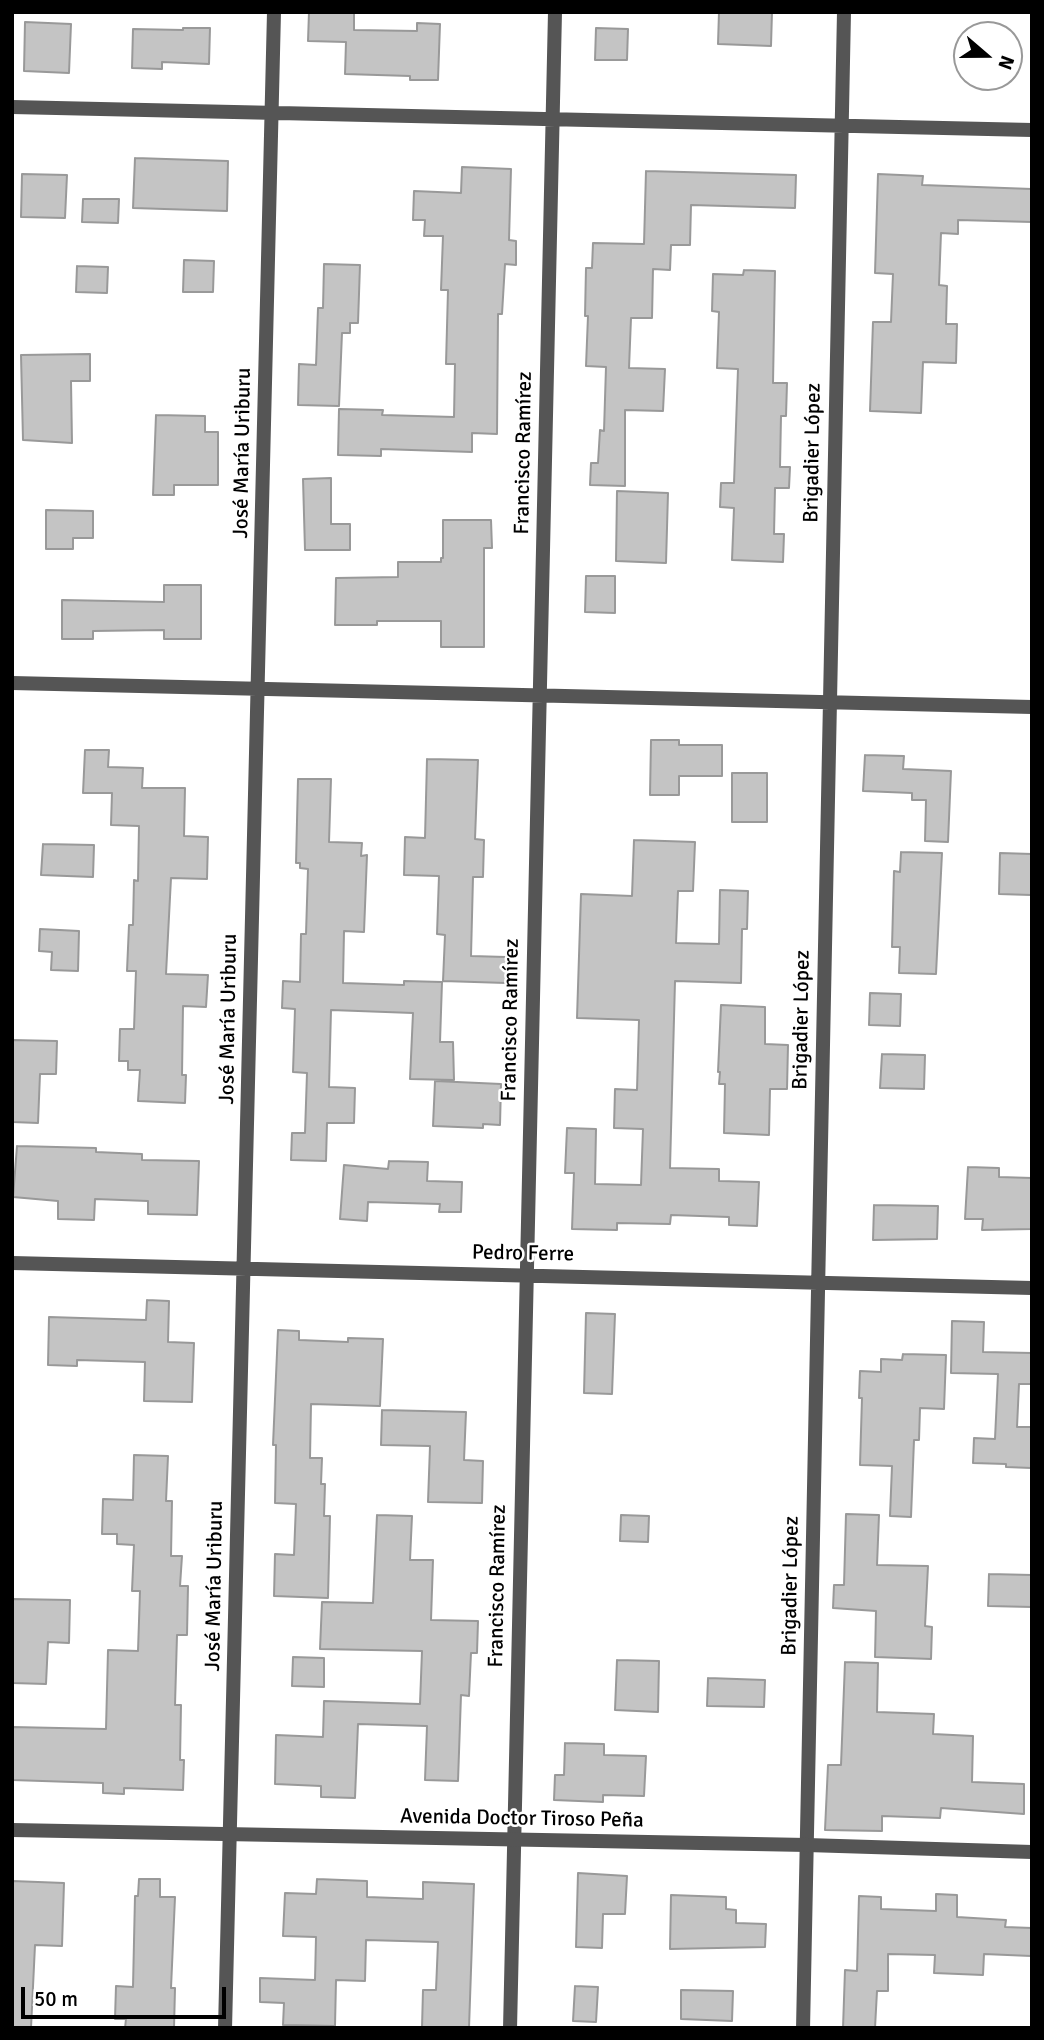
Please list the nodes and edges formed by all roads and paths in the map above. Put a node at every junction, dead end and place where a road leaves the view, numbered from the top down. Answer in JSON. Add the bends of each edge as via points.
{"nodes":[{"id":1,"x":274,"y":12,"type":"edge"},
{"id":2,"x":555,"y":12,"type":"edge"},
{"id":3,"x":844,"y":12,"type":"edge"},
{"id":4,"x":12,"y":107,"type":"edge"},
{"id":5,"x":272,"y":113,"type":"junction"},
{"id":6,"x":552,"y":119,"type":"junction"},
{"id":7,"x":841,"y":126,"type":"junction"},
{"id":8,"x":1032,"y":130,"type":"edge"},
{"id":9,"x":12,"y":682,"type":"edge"},
{"id":10,"x":258,"y":688,"type":"junction"},
{"id":11,"x":539,"y":694,"type":"junction"},
{"id":12,"x":829,"y":701,"type":"junction"},
{"id":13,"x":1032,"y":707,"type":"edge"},
{"id":14,"x":12,"y":1263,"type":"edge"},
{"id":15,"x":244,"y":1268,"type":"junction"},
{"id":16,"x":526,"y":1275,"type":"junction"},
{"id":17,"x":818,"y":1283,"type":"junction"},
{"id":18,"x":1032,"y":1288,"type":"edge"},
{"id":19,"x":12,"y":1830,"type":"edge"},
{"id":20,"x":229,"y":1834,"type":"junction"},
{"id":21,"x":514,"y":1840,"type":"junction"},
{"id":22,"x":807,"y":1845,"type":"junction"},
{"id":23,"x":1032,"y":1852,"type":"edge"},
{"id":24,"x":225,"y":2028,"type":"edge"},
{"id":25,"x":510,"y":2028,"type":"edge"},
{"id":26,"x":803,"y":2028,"type":"edge"}],
"edges":[{"from":1,"to":5,"type":"street","name":"José María Uriburu"},
{"from":2,"to":6,"type":"street","name":"Francisco Ramírez"},
{"from":3,"to":7,"type":"street","name":"Brigadier López"},
{"from":4,"to":5,"type":"street"},
{"from":5,"to":6,"type":"street"},
{"from":5,"to":10,"type":"street","name":"José María Uriburu"},
{"from":6,"to":7,"type":"street"},
{"from":6,"to":11,"type":"street","name":"Francisco Ramírez"},
{"from":7,"to":8,"type":"street"},
{"from":7,"to":12,"type":"street","name":"Brigadier López"},
{"from":9,"to":10,"type":"street"},
{"from":10,"to":11,"type":"street"},
{"from":10,"to":15,"type":"street","name":"José María Uriburu"},
{"from":11,"to":12,"type":"street"},
{"from":11,"to":16,"type":"street","name":"Francisco Ramírez"},
{"from":12,"to":13,"type":"street"},
{"from":12,"to":17,"type":"street","name":"Brigadier López"},
{"from":14,"to":15,"type":"street","name":"Pedro Ferre"},
{"from":15,"to":16,"type":"street","name":"Pedro Ferre"},
{"from":15,"to":20,"type":"street","name":"José María Uriburu"},
{"from":16,"to":17,"type":"street","name":"Pedro Ferre"},
{"from":16,"to":21,"type":"street","name":"Francisco Ramírez"},
{"from":17,"to":18,"type":"street","name":"Pedro Ferre"},
{"from":17,"to":22,"type":"street","name":"Brigadier López"},
{"from":19,"to":20,"type":"street","name":"Avenida Doctor Tiroso Peña"},
{"from":20,"to":21,"type":"street","name":"Avenida Doctor Tiroso Peña"},
{"from":20,"to":24,"type":"street","name":"José María Uriburu"},
{"from":21,"to":22,"type":"street","name":"Avenida Doctor Tiroso Peña"},
{"from":21,"to":25,"type":"street","name":"Francisco Ramírez"},
{"from":22,"to":23,"type":"street","name":"Avenida Doctor Tiroso Peña"},
{"from":22,"to":26,"type":"street","name":"Brigadier López"}]}
